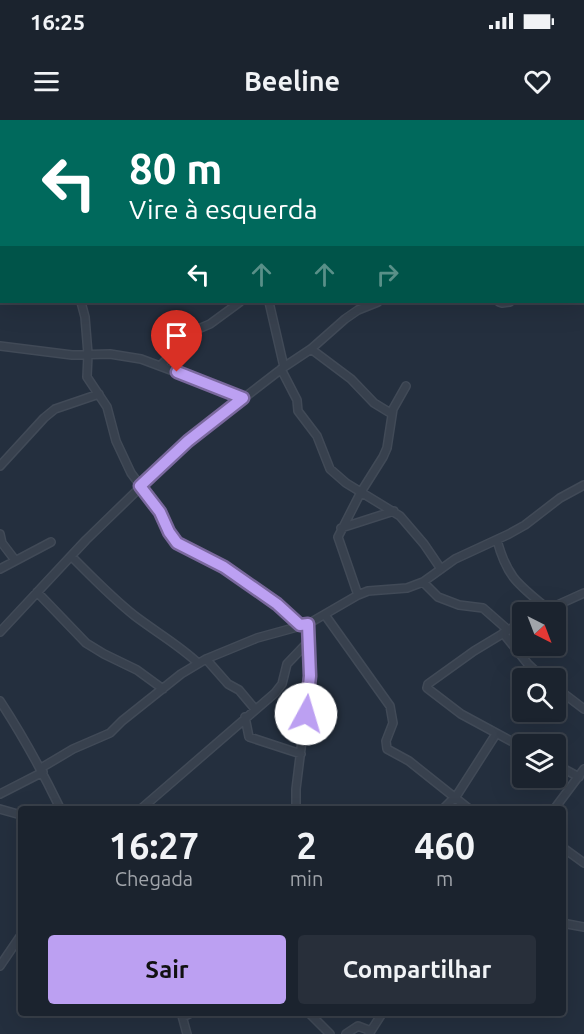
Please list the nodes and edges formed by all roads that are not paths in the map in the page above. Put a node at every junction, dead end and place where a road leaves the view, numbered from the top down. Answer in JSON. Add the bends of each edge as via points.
{"nodes":[{"id":1,"x":81,"y":303,"type":"edge"},
{"id":2,"x":239,"y":303,"type":"edge"},
{"id":3,"x":269,"y":303,"type":"edge"},
{"id":4,"x":376,"y":303,"type":"edge"},
{"id":5,"x":0,"y":346,"type":"edge"},
{"id":6,"x":311,"y":349,"type":"junction"},
{"id":7,"x":88,"y":354,"type":"junction"},
{"id":8,"x":160,"y":366,"type":"junction"},
{"id":9,"x":282,"y":368,"type":"junction"},
{"id":10,"x":406,"y":386,"type":"dead end"},
{"id":11,"x":99,"y":394,"type":"junction"},
{"id":12,"x":243,"y":398,"type":"junction"},
{"id":13,"x":392,"y":414,"type":"junction"},
{"id":14,"x":0,"y":466,"type":"edge"},
{"id":15,"x":584,"y":485,"type":"edge"},
{"id":16,"x":140,"y":486,"type":"junction"},
{"id":17,"x":361,"y":492,"type":"junction"},
{"id":18,"x":394,"y":511,"type":"junction"},
{"id":19,"x":341,"y":528,"type":"junction"},
{"id":20,"x":0,"y":534,"type":"edge"},
{"id":21,"x":497,"y":540,"type":"junction"},
{"id":22,"x":51,"y":542,"type":"dead end"},
{"id":23,"x":71,"y":556,"type":"junction"},
{"id":24,"x":15,"y":560,"type":"junction"},
{"id":25,"x":0,"y":569,"type":"edge"},
{"id":26,"x":441,"y":569,"type":"junction"},
{"id":27,"x":423,"y":582,"type":"junction"},
{"id":28,"x":37,"y":592,"type":"junction"},
{"id":29,"x":584,"y":593,"type":"edge"},
{"id":30,"x":358,"y":595,"type":"junction"},
{"id":31,"x":537,"y":602,"type":"edge"},
{"id":32,"x":563,"y":602,"type":"edge"},
{"id":33,"x":325,"y":615,"type":"junction"},
{"id":34,"x":304,"y":624,"type":"junction"},
{"id":35,"x":512,"y":628,"type":"edge"},
{"id":36,"x":506,"y":631,"type":"junction"},
{"id":37,"x":0,"y":632,"type":"edge"},
{"id":38,"x":308,"y":642,"type":"junction"},
{"id":39,"x":206,"y":659,"type":"junction"},
{"id":40,"x":198,"y":663,"type":"junction"},
{"id":41,"x":532,"y":668,"type":"edge"},
{"id":42,"x":163,"y":689,"type":"junction"},
{"id":43,"x":566,"y":695,"type":"edge"},
{"id":44,"x":0,"y":701,"type":"edge"},
{"id":45,"x":255,"y":709,"type":"junction"},
{"id":46,"x":584,"y":709,"type":"edge"},
{"id":47,"x":245,"y":717,"type":"junction"},
{"id":48,"x":496,"y":734,"type":"junction"},
{"id":49,"x":512,"y":742,"type":"edge"},
{"id":50,"x":301,"y":754,"type":"junction"},
{"id":51,"x":584,"y":769,"type":"edge"},
{"id":52,"x":42,"y":770,"type":"junction"},
{"id":53,"x":566,"y":770,"type":"edge"},
{"id":54,"x":579,"y":777,"type":"junction"},
{"id":55,"x":0,"y":794,"type":"edge"},
{"id":56,"x":454,"y":798,"type":"junction"},
{"id":57,"x":59,"y":806,"type":"edge"},
{"id":58,"x":144,"y":806,"type":"edge"},
{"id":59,"x":296,"y":806,"type":"edge"},
{"id":60,"x":446,"y":806,"type":"edge"},
{"id":61,"x":465,"y":806,"type":"edge"},
{"id":62,"x":557,"y":806,"type":"edge"},
{"id":63,"x":0,"y":809,"type":"edge"},
{"id":64,"x":18,"y":815,"type":"edge"},
{"id":65,"x":566,"y":850,"type":"edge"},
{"id":66,"x":584,"y":863,"type":"edge"},
{"id":67,"x":566,"y":924,"type":"edge"},
{"id":68,"x":584,"y":927,"type":"edge"},
{"id":69,"x":18,"y":939,"type":"edge"},
{"id":70,"x":0,"y":966,"type":"edge"},
{"id":71,"x":182,"y":1016,"type":"edge"},
{"id":72,"x":313,"y":1016,"type":"edge"},
{"id":73,"x":380,"y":1016,"type":"edge"},
{"id":74,"x":370,"y":1032,"type":"edge"},
{"id":75,"x":187,"y":1034,"type":"edge"},
{"id":76,"x":330,"y":1034,"type":"edge"},
{"id":77,"x":346,"y":1034,"type":"edge"}],
"edges":[{"from":1,"to":7,"type":"street"},
{"from":2,"to":8,"type":"street","via":[[196,330]]},
{"from":3,"to":9,"type":"street"},
{"from":4,"to":6,"type":"street","via":[[345,319]]},
{"from":5,"to":7,"type":"street"},
{"from":6,"to":9,"type":"street"},
{"from":6,"to":13,"type":"street"},
{"from":7,"to":8,"type":"street","via":[[141,359]]},
{"from":7,"to":11,"type":"street","via":[[87,377]]},
{"from":8,"to":12,"type":"street"},
{"from":9,"to":12,"type":"street"},
{"from":9,"to":17,"type":"street","via":[[298,411],[319,441],[327,465],[336,476]]},
{"from":10,"to":13,"type":"street"},
{"from":11,"to":14,"type":"street","via":[[55,409]]},
{"from":11,"to":16,"type":"street","via":[[123,457]]},
{"from":12,"to":16,"type":"street","via":[[188,441]]},
{"from":13,"to":17,"type":"street","via":[[387,448]]},
{"from":15,"to":21,"type":"street"},
{"from":16,"to":23,"type":"street"},
{"from":16,"to":34,"type":"street","via":[[177,543],[224,567]]},
{"from":17,"to":18,"type":"street"},
{"from":17,"to":19,"type":"street"},
{"from":18,"to":19,"type":"street"},
{"from":18,"to":26,"type":"street"},
{"from":19,"to":30,"type":"street","via":[[338,537]]},
{"from":20,"to":24,"type":"street"},
{"from":21,"to":26,"type":"street","via":[[467,552]]},
{"from":21,"to":31,"type":"street","via":[[512,578]]},
{"from":22,"to":24,"type":"street"},
{"from":23,"to":28,"type":"street"},
{"from":23,"to":40,"type":"street","via":[[116,601]]},
{"from":24,"to":25,"type":"street"},
{"from":26,"to":27,"type":"street"},
{"from":27,"to":30,"type":"street"},
{"from":27,"to":36,"type":"street","via":[[438,597],[483,608]]},
{"from":28,"to":37,"type":"street"},
{"from":28,"to":42,"type":"street","via":[[86,643]]},
{"from":29,"to":32,"type":"street"},
{"from":30,"to":33,"type":"street"},
{"from":33,"to":34,"type":"street"},
{"from":33,"to":56,"type":"street","via":[[390,706],[393,723],[387,748]]},
{"from":34,"to":38,"type":"street"},
{"from":34,"to":39,"type":"street"},
{"from":35,"to":36,"type":"street"},
{"from":36,"to":41,"type":"street"},
{"from":36,"to":48,"type":"street","via":[[427,688]]},
{"from":38,"to":45,"type":"street","via":[[286,664],[282,686]]},
{"from":38,"to":50,"type":"street","via":[[310,676]]},
{"from":39,"to":40,"type":"street"},
{"from":39,"to":45,"type":"street"},
{"from":40,"to":42,"type":"street"},
{"from":42,"to":52,"type":"street","via":[[110,733],[73,748]]},
{"from":43,"to":46,"type":"street"},
{"from":44,"to":52,"type":"street"},
{"from":45,"to":47,"type":"street"},
{"from":47,"to":50,"type":"street","via":[[249,737]]},
{"from":47,"to":58,"type":"street"},
{"from":48,"to":49,"type":"street"},
{"from":48,"to":56,"type":"street"},
{"from":50,"to":59,"type":"street"},
{"from":51,"to":54,"type":"street"},
{"from":52,"to":55,"type":"street"},
{"from":52,"to":57,"type":"street"},
{"from":53,"to":54,"type":"street"},
{"from":54,"to":62,"type":"street"},
{"from":56,"to":60,"type":"street"},
{"from":56,"to":61,"type":"street"},
{"from":63,"to":64,"type":"street"},
{"from":65,"to":66,"type":"street"},
{"from":67,"to":68,"type":"street"},
{"from":69,"to":70,"type":"street"},
{"from":71,"to":75,"type":"street"},
{"from":72,"to":76,"type":"street"},
{"from":73,"to":74,"type":"street"},
{"from":74,"to":77,"type":"street","via":[[358,1026]]}]}
